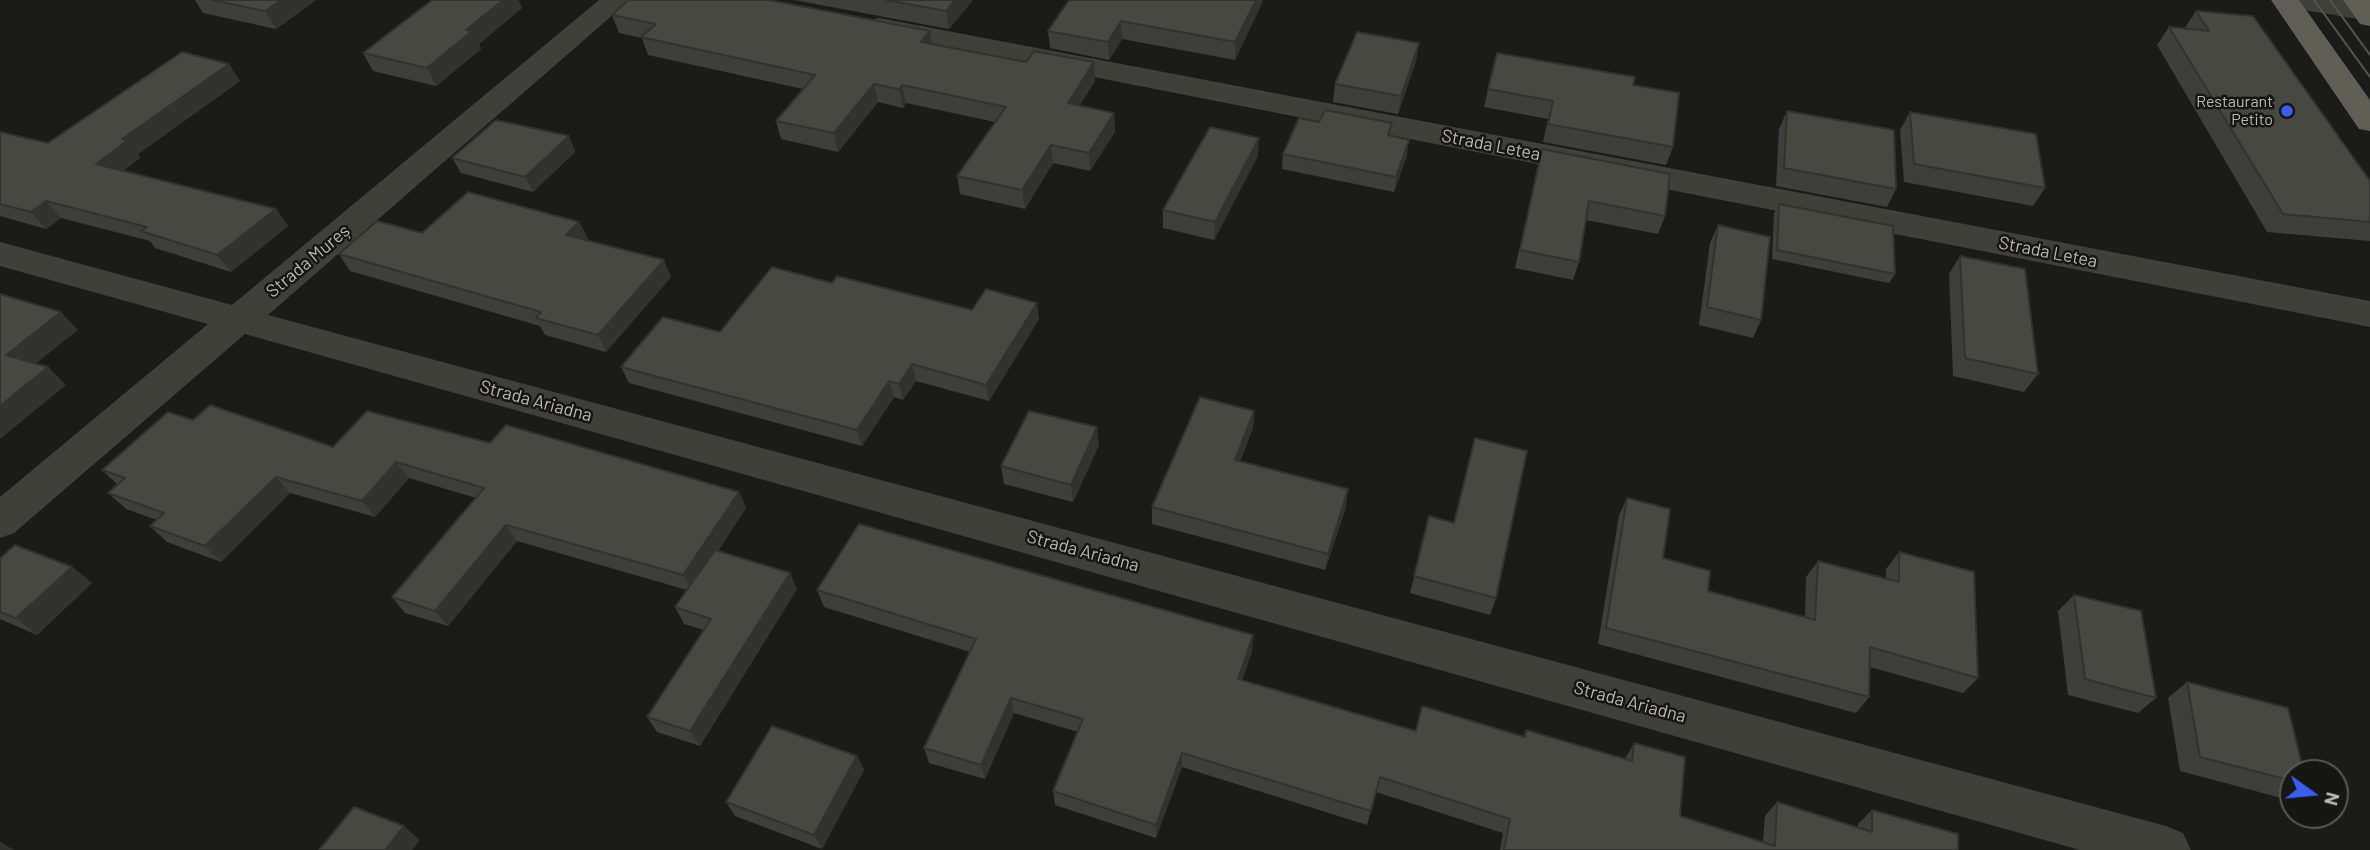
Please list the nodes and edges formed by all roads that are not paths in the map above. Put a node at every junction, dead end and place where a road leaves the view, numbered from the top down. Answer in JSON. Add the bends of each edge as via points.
{"nodes":[{"id":1,"x":616,"y":0,"type":"edge"},
{"id":2,"x":2286,"y":0,"type":"edge"},
{"id":3,"x":2292,"y":0,"type":"edge"},
{"id":4,"x":2366,"y":11,"type":"edge"},
{"id":5,"x":857,"y":23,"type":"edge"},
{"id":6,"x":2370,"y":122,"type":"edge"},
{"id":7,"x":0,"y":254,"type":"edge"},
{"id":8,"x":2370,"y":314,"type":"edge"},
{"id":9,"x":239,"y":319,"type":"junction"},
{"id":10,"x":0,"y":521,"type":"edge"},
{"id":11,"x":2166,"y":850,"type":"edge"}],
"edges":[{"from":1,"to":9,"type":"street","name":"Strada Mureș"},
{"from":2,"to":6,"type":"main road"},
{"from":3,"to":4,"type":"street"},
{"from":5,"to":8,"type":"street","name":"Strada Letea"},
{"from":7,"to":9,"type":"street","name":"Strada Ariadna"},
{"from":9,"to":10,"type":"street","name":"Strada Mureș"},
{"from":9,"to":11,"type":"street","name":"Strada Ariadna"}]}
